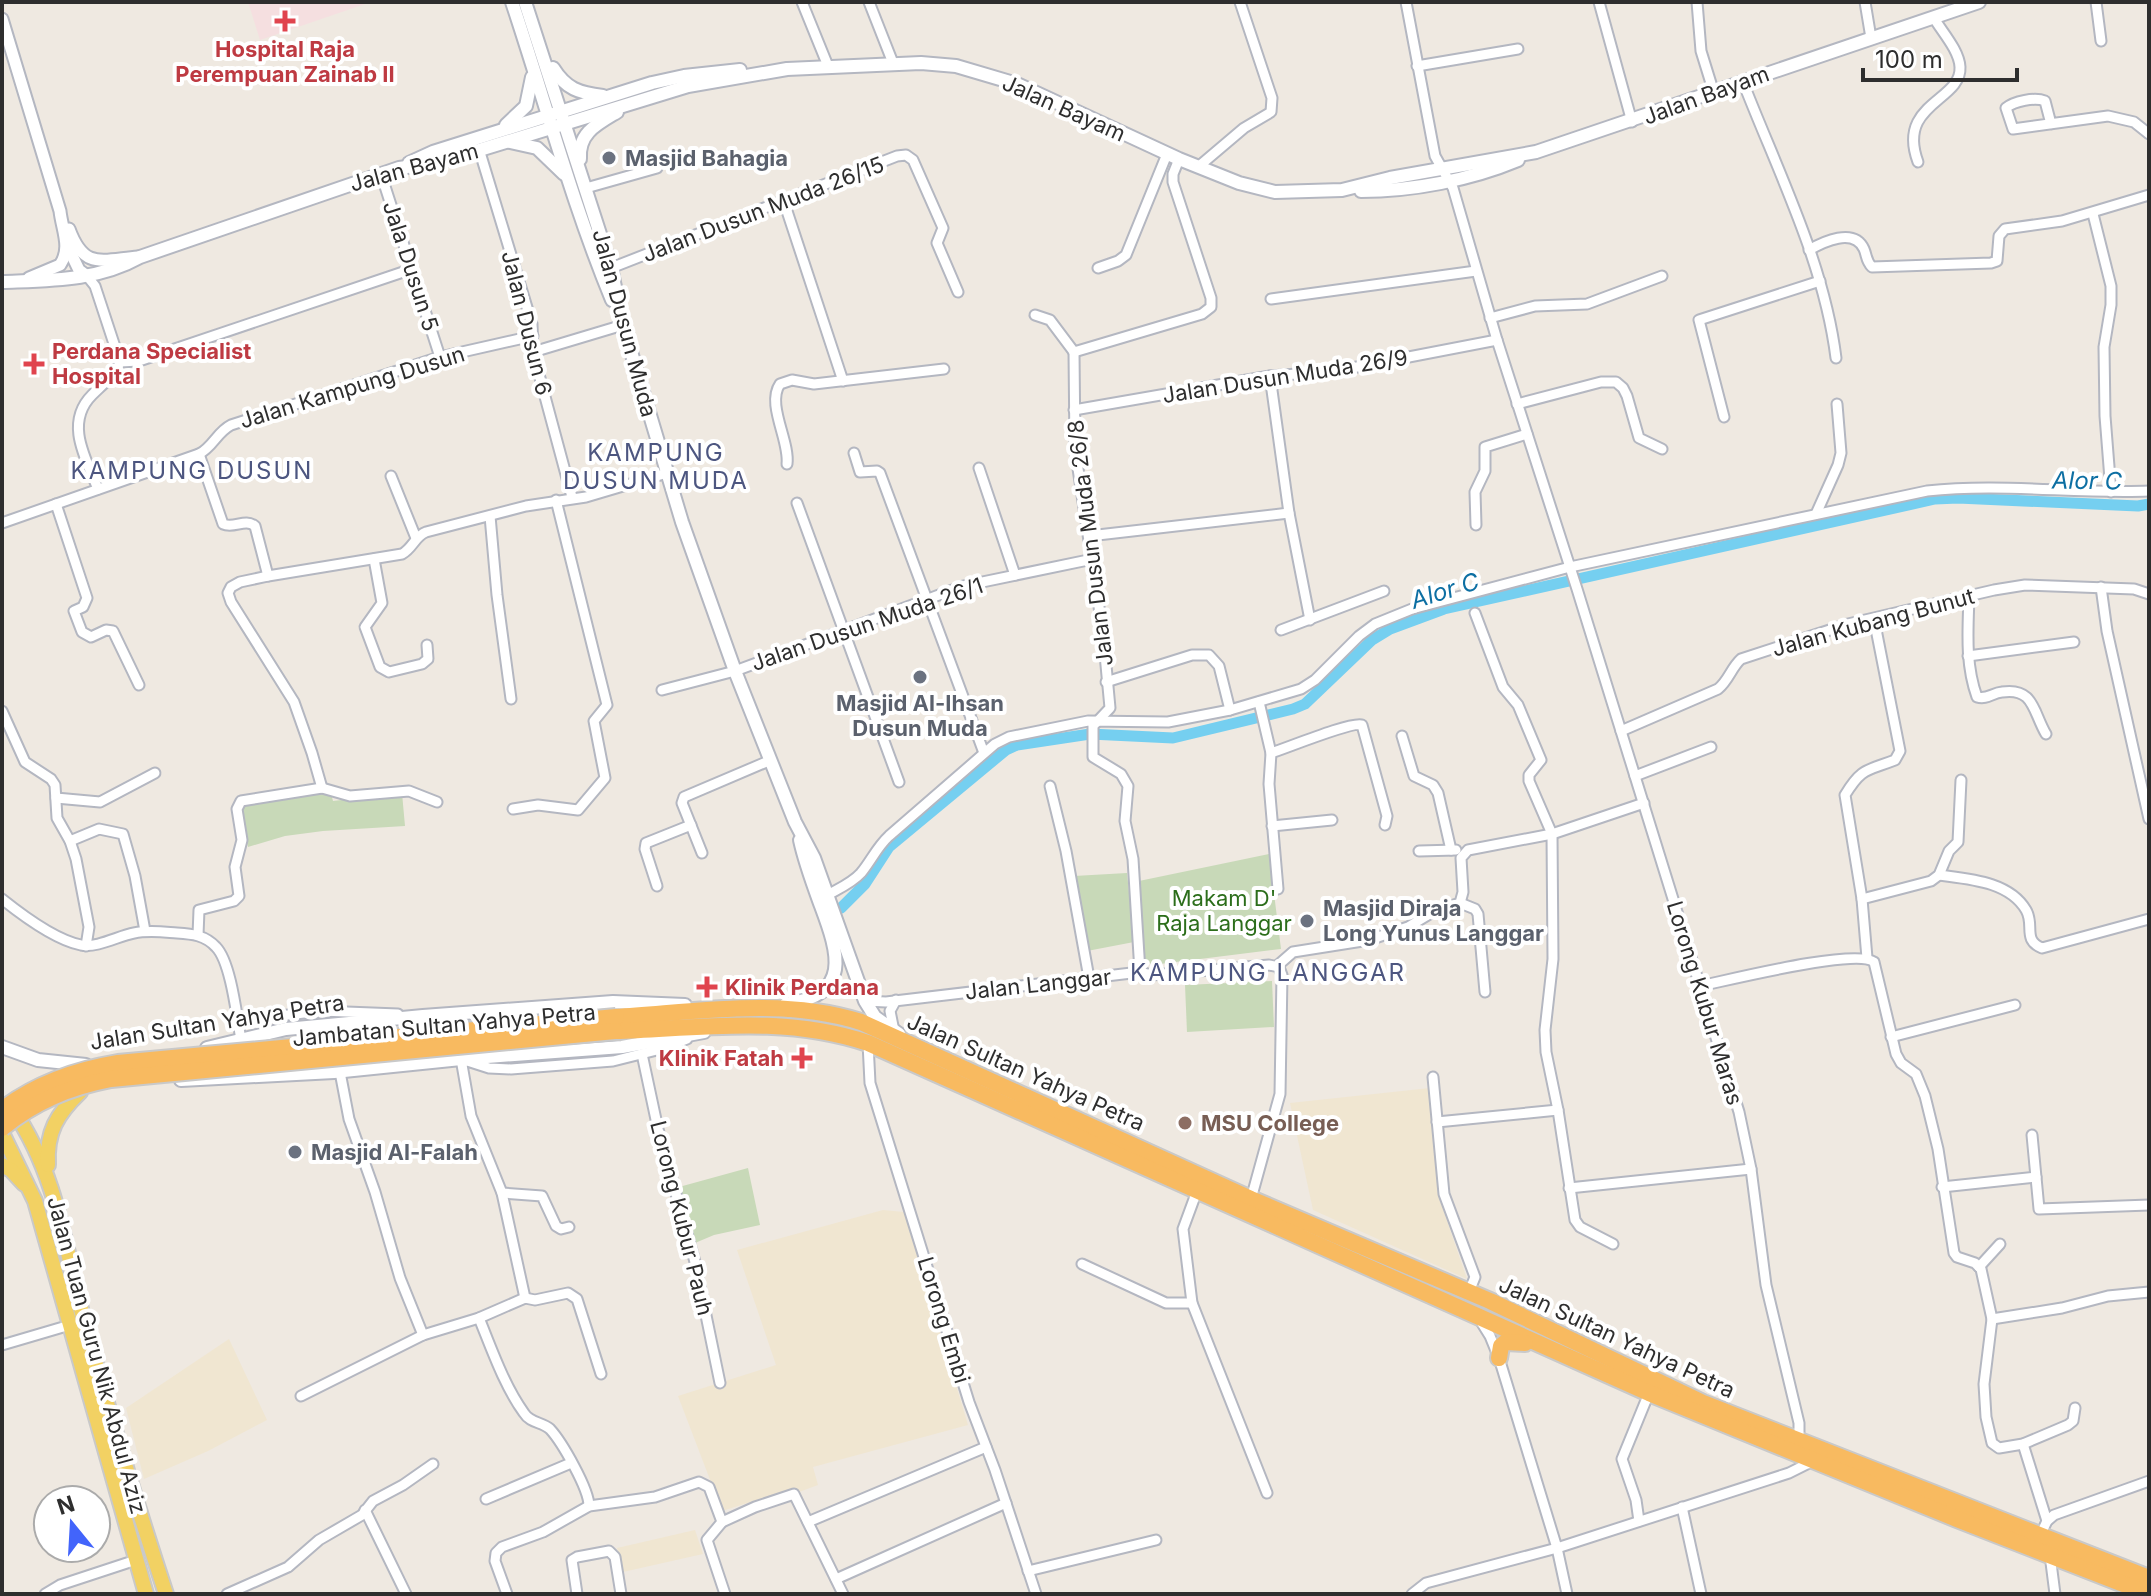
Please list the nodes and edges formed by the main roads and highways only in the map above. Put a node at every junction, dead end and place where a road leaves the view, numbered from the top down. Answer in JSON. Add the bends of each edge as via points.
{"nodes":[{"id":1,"x":512,"y":2,"type":"edge"},
{"id":2,"x":525,"y":2,"type":"edge"},
{"id":3,"x":1979,"y":2,"type":"edge"},
{"id":4,"x":535,"y":50,"type":"junction"},
{"id":5,"x":787,"y":69,"type":"junction"},
{"id":6,"x":610,"y":96,"type":"junction"},
{"id":7,"x":634,"y":102,"type":"junction"},
{"id":8,"x":564,"y":117,"type":"junction"},
{"id":9,"x":549,"y":122,"type":"junction"},
{"id":10,"x":485,"y":135,"type":"junction"},
{"id":11,"x":505,"y":141,"type":"junction"},
{"id":12,"x":399,"y":168,"type":"junction"},
{"id":13,"x":580,"y":183,"type":"junction"},
{"id":14,"x":2,"y":282,"type":"edge"},
{"id":15,"x":623,"y":325,"type":"junction"},
{"id":16,"x":795,"y":822,"type":"junction"},
{"id":17,"x":756,"y":1008,"type":"junction"},
{"id":18,"x":616,"y":1024,"type":"junction"},
{"id":19,"x":726,"y":1027,"type":"junction"},
{"id":20,"x":262,"y":1035,"type":"junction"},
{"id":21,"x":2,"y":1047,"type":"edge"},
{"id":22,"x":918,"y":1047,"type":"junction"},
{"id":23,"x":86,"y":1065,"type":"junction"},
{"id":24,"x":285,"y":1075,"type":"junction"},
{"id":25,"x":80,"y":1092,"type":"junction"},
{"id":26,"x":3,"y":1102,"type":"edge"},
{"id":27,"x":20,"y":1120,"type":"junction"},
{"id":28,"x":2,"y":1132,"type":"edge"},
{"id":29,"x":2,"y":1165,"type":"edge"},
{"id":30,"x":49,"y":1181,"type":"junction"},
{"id":31,"x":35,"y":1201,"type":"junction"},
{"id":32,"x":1538,"y":1344,"type":"junction"},
{"id":33,"x":1499,"y":1358,"type":"road end"},
{"id":34,"x":2149,"y":1578,"type":"edge"},
{"id":35,"x":146,"y":1594,"type":"edge"},
{"id":36,"x":166,"y":1594,"type":"edge"},
{"id":37,"x":2149,"y":1594,"type":"edge"}],
"edges":[{"from":1,"to":4,"type":"main road"},
{"from":2,"to":4,"type":"main road","name":"Jalan Dusun Muda"},
{"from":3,"to":5,"type":"main road","name":"Jalan Bayam","via":[[1498,168],[1342,190],[1275,192],[1239,183],[1017,84],[956,66],[893,63]]},
{"from":4,"to":6,"type":"main road","via":[[567,87]]},
{"from":4,"to":8,"type":"main road","name":"Jalan Dusun Muda"},
{"from":4,"to":9,"type":"main road"},
{"from":4,"to":10,"type":"main road","via":[[526,106],[514,120]]},
{"from":5,"to":6,"type":"main road","via":[[684,76]]},
{"from":5,"to":7,"type":"main road","name":"Jalan Bayam","via":[[688,86]]},
{"from":6,"to":8,"type":"main road"},
{"from":7,"to":8,"type":"main road","name":"Jalan Bayam"},
{"from":7,"to":13,"type":"main road","via":[[586,134],[579,155]]},
{"from":8,"to":9,"type":"main road"},
{"from":8,"to":13,"type":"main road","name":"Jalan Dusun Muda"},
{"from":9,"to":10,"type":"main road"},
{"from":9,"to":11,"type":"main road","name":"Jalan Bayam"},
{"from":9,"to":13,"type":"main road"},
{"from":10,"to":12,"type":"main road"},
{"from":11,"to":12,"type":"main road","name":"Jalan Bayam","via":[[437,163]]},
{"from":11,"to":13,"type":"main road","via":[[537,148]]},
{"from":12,"to":14,"type":"main road","name":"Jalan Bayam","via":[[120,268],[50,281]]},
{"from":13,"to":15,"type":"main road","name":"Jalan Dusun Muda","via":[[611,268]]},
{"from":13,"to":15,"type":"main road","via":[[598,266]]},
{"from":15,"to":16,"type":"main road","name":"Jalan Dusun Muda","via":[[735,671]]},
{"from":16,"to":17,"type":"main road","name":"Jalan Dusun Muda","via":[[837,964],[829,986],[808,1001]]},
{"from":16,"to":22,"type":"main road","name":"Jalan Dusun Muda","via":[[829,894],[865,1001],[875,1017]]},
{"from":17,"to":18,"type":"highway"},
{"from":17,"to":20,"type":"main road","name":"Jalan Sultan Yahya Petra","via":[[620,1002]]},
{"from":17,"to":22,"type":"highway","name":"Jalan Sultan Yahya Petra","via":[[847,1018]]},
{"from":18,"to":19,"type":"highway"},
{"from":18,"to":26,"type":"highway","name":"Jambatan Sultan Yahya Petra","bridge":true,"via":[[118,1063],[58,1078]]},
{"from":18,"to":28,"type":"highway","name":"Jambatan Sultan Yahya Petra","bridge":true,"via":[[111,1079],[37,1102]]},
{"from":19,"to":24,"type":"main road","name":"Jalan Sultan Yahya Petra","via":[[622,1047]]},
{"from":19,"to":32,"type":"highway","name":"Jalan Sultan Yahya Petra","via":[[810,1027],[868,1043]]},
{"from":20,"to":23,"type":"main road","name":"Jalan Sultan Yahya Petra"},
{"from":20,"to":24,"type":"main road","via":[[239,1051],[239,1064]]},
{"from":21,"to":23,"type":"main road","via":[[38,1060]]},
{"from":22,"to":34,"type":"highway","name":"Jalan Sultan Yahya Petra","via":[[1490,1301],[1675,1391],[2044,1528]]},
{"from":23,"to":26,"type":"main road","name":"Jalan Sultan Yahya Petra","via":[[56,1073]]},
{"from":24,"to":25,"type":"main road","name":"Jalan Sultan Yahya Petra","via":[[145,1082]]},
{"from":25,"to":27,"type":"main road","name":"Jalan Sultan Yahya Petra"},
{"from":25,"to":30,"type":"main road","via":[[50,1132]]},
{"from":26,"to":27,"type":"main road","name":"Jalan Tuan Guru Nik Abdul Aziz"},
{"from":27,"to":28,"type":"main road","name":"Jalan Sultan Yahya Petra"},
{"from":27,"to":30,"type":"main road","name":"Jalan Tuan Guru Nik Abdul Aziz"},
{"from":28,"to":31,"type":"main road","name":"Jalan Tuan Guru Nik Abdul Aziz"},
{"from":29,"to":31,"type":"main road","via":[[19,1177]]},
{"from":30,"to":36,"type":"main road","name":"Jalan Tuan Guru Nik Abdul Aziz","via":[[84,1320]]},
{"from":31,"to":35,"type":"main road","name":"Jalan Tuan Guru Nik Abdul Aziz"},
{"from":32,"to":33,"type":"highway","via":[[1506,1342]]},
{"from":32,"to":37,"type":"highway","name":"Jalan Sultan Yahya Petra","via":[[1813,1461]]}]}
